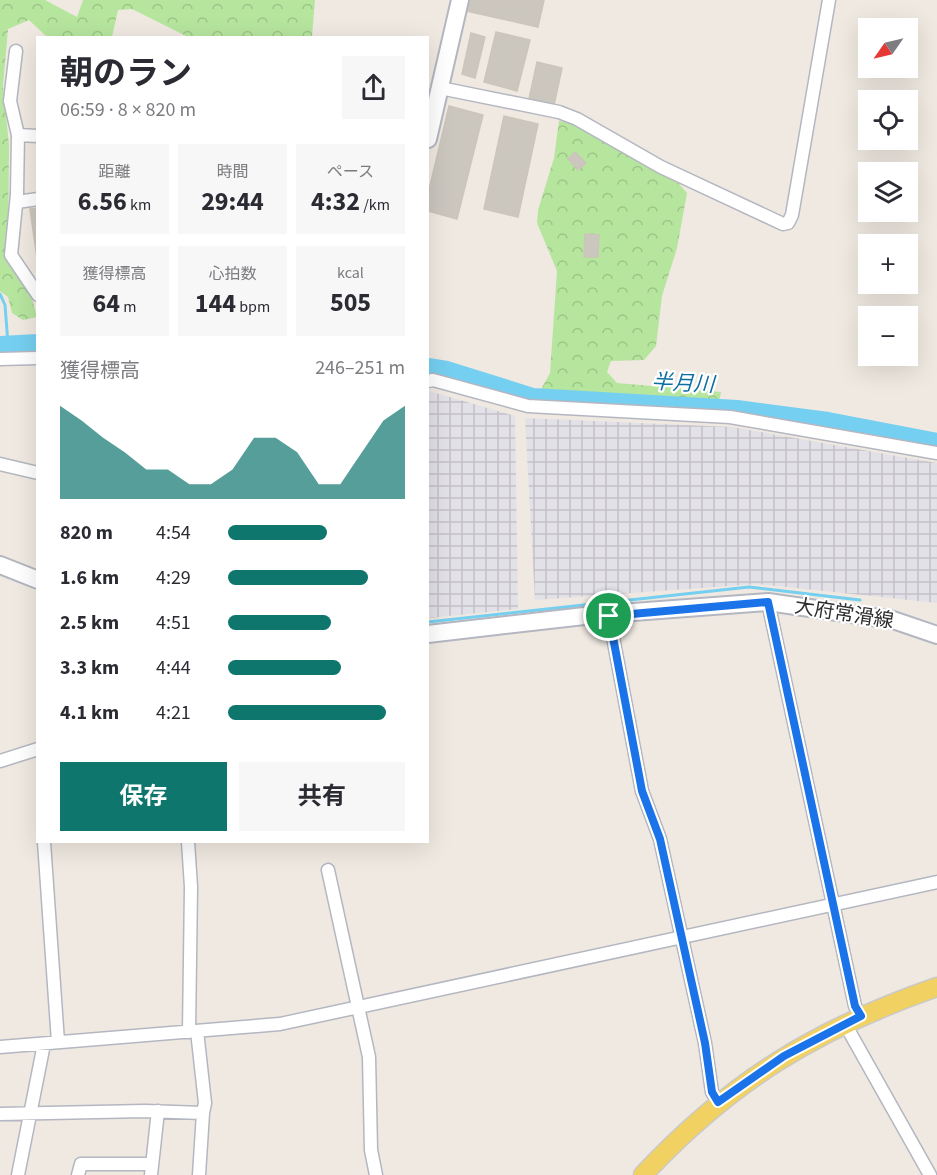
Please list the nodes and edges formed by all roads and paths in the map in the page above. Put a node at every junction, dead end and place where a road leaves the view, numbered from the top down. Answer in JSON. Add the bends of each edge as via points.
{"nodes":[{"id":1,"x":460,"y":0,"type":"edge"},
{"id":2,"x":829,"y":0,"type":"edge"},
{"id":3,"x":16,"y":51,"type":"dead end"},
{"id":4,"x":440,"y":88,"type":"junction"},
{"id":5,"x":18,"y":135,"type":"junction"},
{"id":6,"x":429,"y":135,"type":"edge"},
{"id":7,"x":36,"y":136,"type":"edge"},
{"id":8,"x":36,"y":199,"type":"edge"},
{"id":9,"x":17,"y":202,"type":"junction"},
{"id":10,"x":36,"y":292,"type":"edge"},
{"id":11,"x":36,"y":358,"type":"edge"},
{"id":12,"x":0,"y":359,"type":"edge"},
{"id":13,"x":429,"y":381,"type":"edge"},
{"id":14,"x":937,"y":453,"type":"edge"},
{"id":15,"x":0,"y":464,"type":"edge"},
{"id":16,"x":36,"y":473,"type":"edge"},
{"id":17,"x":0,"y":564,"type":"edge"},
{"id":18,"x":36,"y":579,"type":"edge"},
{"id":19,"x":768,"y":602,"type":"junction"},
{"id":20,"x":609,"y":616,"type":"junction"},
{"id":21,"x":429,"y":634,"type":"edge"},
{"id":22,"x":937,"y":635,"type":"edge"},
{"id":23,"x":36,"y":750,"type":"edge"},
{"id":24,"x":0,"y":761,"type":"edge"},
{"id":25,"x":44,"y":843,"type":"edge"},
{"id":26,"x":189,"y":843,"type":"edge"},
{"id":27,"x":328,"y":870,"type":"dead end"},
{"id":28,"x":937,"y":882,"type":"edge"},
{"id":29,"x":833,"y":905,"type":"junction"},
{"id":30,"x":682,"y":938,"type":"junction"},
{"id":31,"x":937,"y":987,"type":"edge"},
{"id":32,"x":359,"y":1007,"type":"junction"},
{"id":33,"x":853,"y":1020,"type":"junction"},
{"id":34,"x":193,"y":1032,"type":"junction"},
{"id":35,"x":58,"y":1042,"type":"junction"},
{"id":36,"x":44,"y":1044,"type":"junction"},
{"id":37,"x":0,"y":1047,"type":"edge"},
{"id":38,"x":718,"y":1102,"type":"junction"},
{"id":39,"x":31,"y":1112,"type":"junction"},
{"id":40,"x":158,"y":1112,"type":"junction"},
{"id":41,"x":203,"y":1113,"type":"junction"},
{"id":42,"x":0,"y":1114,"type":"edge"},
{"id":43,"x":152,"y":1169,"type":"edge"},
{"id":44,"x":18,"y":1175,"type":"edge"},
{"id":45,"x":78,"y":1175,"type":"edge"},
{"id":46,"x":199,"y":1175,"type":"edge"},
{"id":47,"x":376,"y":1175,"type":"edge"},
{"id":48,"x":643,"y":1175,"type":"edge"},
{"id":49,"x":930,"y":1175,"type":"edge"}],
"edges":[{"from":1,"to":4,"type":"main road"},
{"from":2,"to":4,"type":"street","via":[[788,223],[661,167],[559,112]]},
{"from":3,"to":5,"type":"street","via":[[10,101]]},
{"from":4,"to":6,"type":"main road"},
{"from":5,"to":7,"type":"street"},
{"from":5,"to":9,"type":"street"},
{"from":8,"to":9,"type":"street"},
{"from":9,"to":10,"type":"street","via":[[11,255]]},
{"from":11,"to":12,"type":"street"},
{"from":13,"to":14,"type":"street","via":[[528,406],[730,417]]},
{"from":15,"to":16,"type":"street"},
{"from":17,"to":18,"type":"main road"},
{"from":19,"to":20,"type":"main road","name":"大府常滑線"},
{"from":19,"to":22,"type":"main road","name":"大府常滑線","via":[[893,620]]},
{"from":19,"to":29,"type":"street"},
{"from":20,"to":21,"type":"main road","name":"大府常滑線"},
{"from":20,"to":30,"type":"street","via":[[642,791],[660,839]]},
{"from":23,"to":24,"type":"street"},
{"from":25,"to":35,"type":"street"},
{"from":26,"to":34,"type":"street"},
{"from":27,"to":32,"type":"street"},
{"from":28,"to":29,"type":"street"},
{"from":29,"to":30,"type":"street"},
{"from":29,"to":33,"type":"street","via":[[855,1006]]},
{"from":30,"to":32,"type":"street"},
{"from":30,"to":38,"type":"street","via":[[712,1092]]},
{"from":31,"to":33,"type":"main road"},
{"from":32,"to":34,"type":"street","via":[[280,1024]]},
{"from":32,"to":47,"type":"street","via":[[369,1057],[371,1150]]},
{"from":33,"to":38,"type":"main road","via":[[784,1056]]},
{"from":33,"to":49,"type":"street"},
{"from":34,"to":35,"type":"street"},
{"from":34,"to":41,"type":"street","via":[[205,1103]]},
{"from":35,"to":36,"type":"street"},
{"from":36,"to":37,"type":"street"},
{"from":36,"to":39,"type":"street"},
{"from":38,"to":48,"type":"main road"},
{"from":39,"to":40,"type":"street"},
{"from":39,"to":42,"type":"street"},
{"from":39,"to":44,"type":"street"},
{"from":40,"to":41,"type":"street"},
{"from":40,"to":43,"type":"street"},
{"from":41,"to":46,"type":"street"},
{"from":43,"to":45,"type":"street","via":[[81,1164]]}]}
